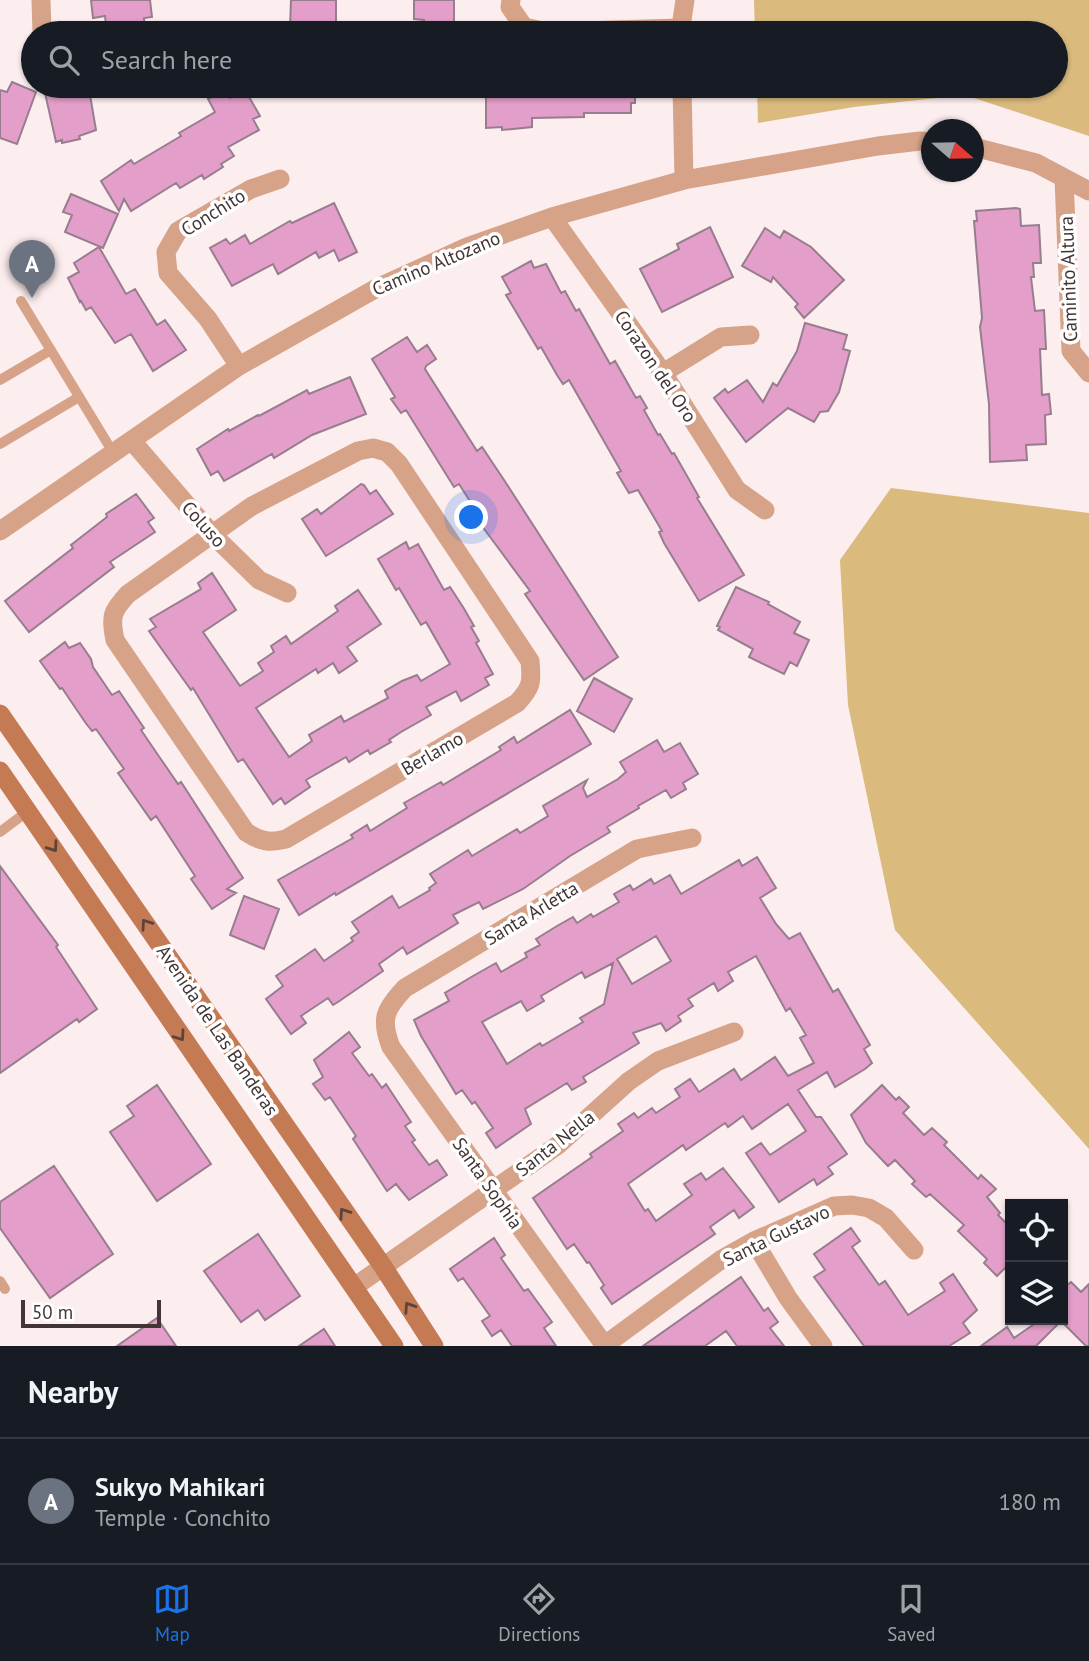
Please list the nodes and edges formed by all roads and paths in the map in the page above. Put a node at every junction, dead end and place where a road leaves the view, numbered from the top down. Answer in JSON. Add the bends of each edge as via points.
{"nodes":[{"id":1,"x":41,"y":0,"type":"edge"},
{"id":2,"x":511,"y":0,"type":"edge"},
{"id":3,"x":685,"y":0,"type":"edge"},
{"id":4,"x":42,"y":21,"type":"edge"},
{"id":5,"x":520,"y":21,"type":"edge"},
{"id":6,"x":682,"y":21,"type":"edge"},
{"id":7,"x":682,"y":98,"type":"edge"},
{"id":8,"x":921,"y":141,"type":"edge"},
{"id":9,"x":984,"y":150,"type":"edge"},
{"id":10,"x":1064,"y":178,"type":"junction"},
{"id":11,"x":280,"y":179,"type":"dead end"},
{"id":12,"x":684,"y":180,"type":"junction"},
{"id":13,"x":1089,"y":191,"type":"edge"},
{"id":14,"x":552,"y":216,"type":"junction"},
{"id":15,"x":21,"y":301,"type":"dead end"},
{"id":16,"x":750,"y":335,"type":"dead end"},
{"id":17,"x":51,"y":350,"type":"junction"},
{"id":18,"x":239,"y":366,"type":"junction"},
{"id":19,"x":663,"y":373,"type":"junction"},
{"id":20,"x":1089,"y":373,"type":"edge"},
{"id":21,"x":0,"y":380,"type":"edge"},
{"id":22,"x":79,"y":397,"type":"junction"},
{"id":23,"x":132,"y":441,"type":"junction"},
{"id":24,"x":0,"y":444,"type":"edge"},
{"id":25,"x":114,"y":454,"type":"junction"},
{"id":26,"x":765,"y":510,"type":"dead end"},
{"id":27,"x":0,"y":531,"type":"edge"},
{"id":28,"x":211,"y":533,"type":"junction"},
{"id":29,"x":287,"y":593,"type":"dead end"},
{"id":30,"x":0,"y":714,"type":"edge"},
{"id":31,"x":0,"y":771,"type":"edge"},
{"id":32,"x":28,"y":811,"type":"junction"},
{"id":33,"x":0,"y":832,"type":"edge"},
{"id":34,"x":692,"y":838,"type":"dead end"},
{"id":35,"x":386,"y":1014,"type":"joint"},
{"id":36,"x":734,"y":1032,"type":"dead end"},
{"id":37,"x":492,"y":1191,"type":"junction"},
{"id":38,"x":754,"y":1241,"type":"junction"},
{"id":39,"x":914,"y":1250,"type":"dead end"},
{"id":40,"x":384,"y":1268,"type":"junction"},
{"id":41,"x":354,"y":1287,"type":"junction"},
{"id":42,"x":394,"y":1346,"type":"edge"},
{"id":43,"x":434,"y":1346,"type":"edge"},
{"id":44,"x":605,"y":1346,"type":"edge"},
{"id":45,"x":823,"y":1346,"type":"edge"}],
"edges":[{"from":1,"to":4,"type":"street"},
{"from":2,"to":5,"type":"street"},
{"from":3,"to":6,"type":"street"},
{"from":7,"to":12,"type":"street"},
{"from":8,"to":12,"type":"street","name":"Camino Altozano"},
{"from":9,"to":10,"type":"street","via":[[1036,163]]},
{"from":10,"to":13,"type":"street"},
{"from":10,"to":20,"type":"street","name":"Caminito Altura","via":[[1071,351]]},
{"from":11,"to":18,"type":"street","name":"Conchito","via":[[251,188],[178,231],[166,252],[169,273]]},
{"from":12,"to":14,"type":"street","name":"Camino Altozano"},
{"from":14,"to":18,"type":"street","name":"Camino Altozano","via":[[467,247],[374,289]]},
{"from":14,"to":19,"type":"street","name":"Corazon del Oro"},
{"from":15,"to":17,"type":"lane"},
{"from":16,"to":19,"type":"street","via":[[721,337]]},
{"from":17,"to":21,"type":"lane"},
{"from":17,"to":22,"type":"lane"},
{"from":18,"to":23,"type":"street","name":"Camino Altozano"},
{"from":19,"to":26,"type":"street","name":"Corazon del Oro","via":[[737,490]]},
{"from":22,"to":24,"type":"lane"},
{"from":22,"to":25,"type":"lane"},
{"from":23,"to":25,"type":"street","name":"Camino Altozano"},
{"from":23,"to":28,"type":"street","name":"Coluso"},
{"from":25,"to":27,"type":"street","name":"Camino Altozano"},
{"from":28,"to":28,"type":"street","name":"Berlamo","via":[[128,594],[115,608],[112,622],[116,640],[246,832],[257,839],[271,843],[286,839],[517,703],[529,690],[530,661],[387,452],[373,448],[358,451],[252,506]]},
{"from":28,"to":29,"type":"street","name":"Coluso","via":[[259,580]]},
{"from":40,"to":30,"type":"main road","name":"Avenida de Las Banderas","one_way":true},
{"from":31,"to":32,"type":"main road","name":"Avenida de Las Banderas"},
{"from":32,"to":33,"type":"lane"},
{"from":32,"to":41,"type":"main road","name":"Avenida de Las Banderas","one_way":true},
{"from":34,"to":35,"type":"street","name":"Santa Arletta","via":[[637,849],[405,988]]},
{"from":35,"to":37,"type":"street","name":"Santa Sophia","via":[[384,1030],[391,1047]]},
{"from":36,"to":37,"type":"street","name":"Santa Nella","via":[[658,1061],[558,1145]]},
{"from":37,"to":40,"type":"street","name":"Santa Nella"},
{"from":37,"to":44,"type":"street","name":"Santa Sophia"},
{"from":38,"to":39,"type":"street","name":"Santa Gustavo","via":[[834,1206],[852,1205],[886,1217]]},
{"from":38,"to":44,"type":"street","name":"Santa Gustavo","via":[[722,1259]]},
{"from":38,"to":45,"type":"street"},
{"from":40,"to":41,"type":"street","name":"Santa Nella"},
{"from":43,"to":40,"type":"main road","name":"Avenida de Las Banderas","one_way":true},
{"from":41,"to":42,"type":"main road","name":"Avenida de Las Banderas"}]}
